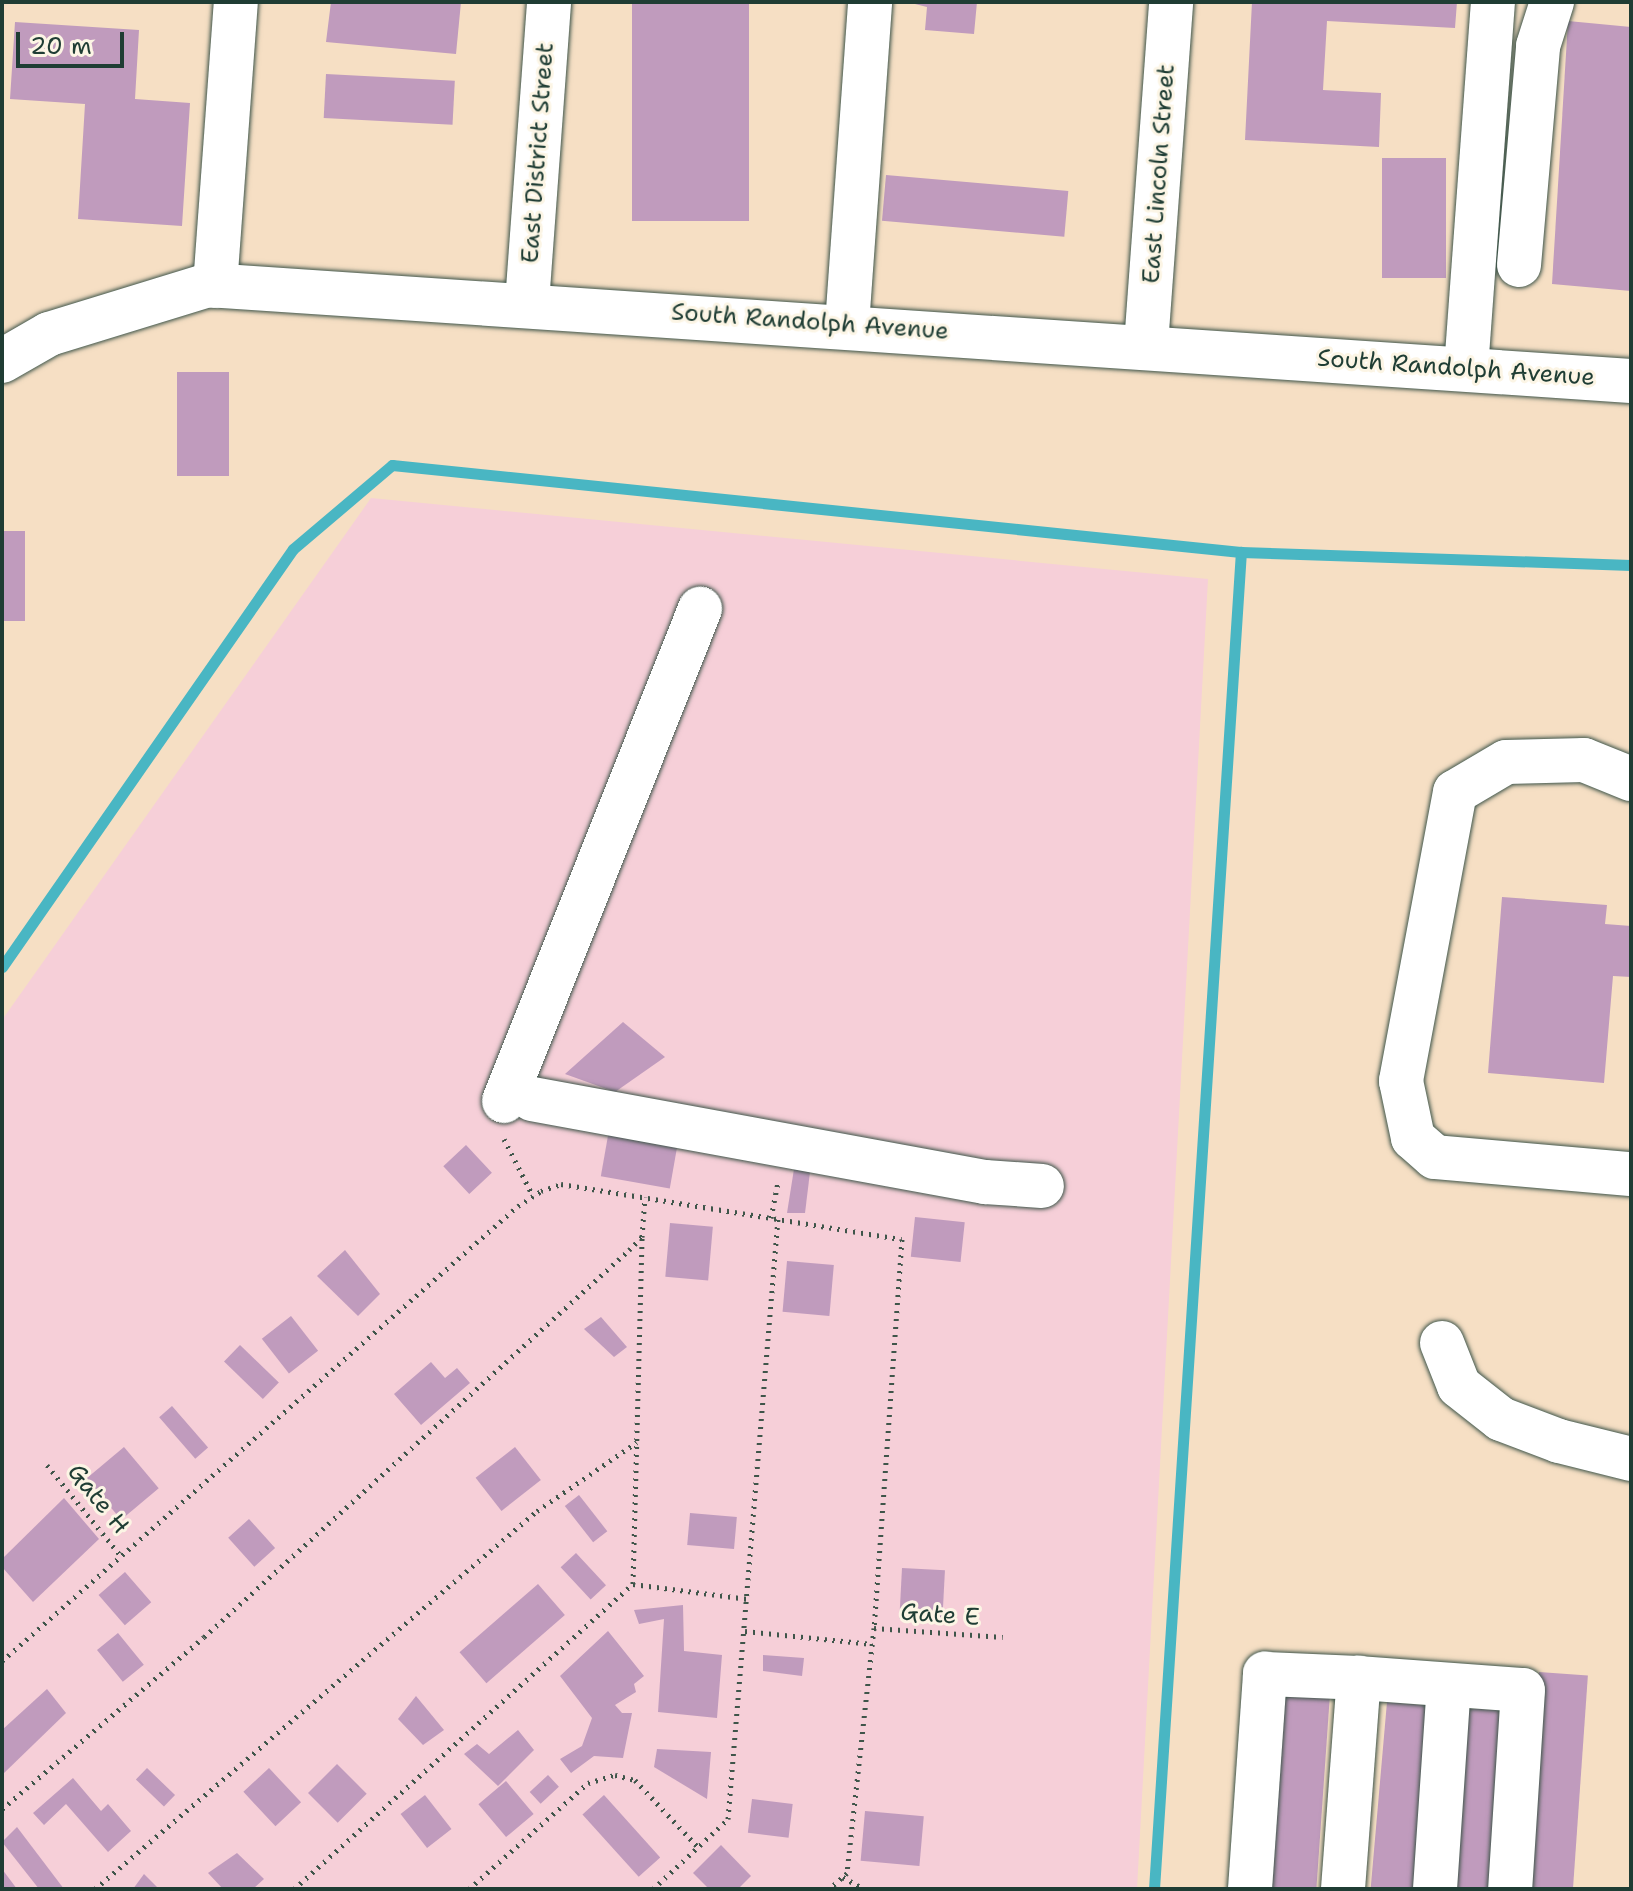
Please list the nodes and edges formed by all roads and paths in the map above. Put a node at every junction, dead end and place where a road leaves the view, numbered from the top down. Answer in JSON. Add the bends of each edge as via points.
{"nodes":[{"id":1,"x":236,"y":2,"type":"edge"},
{"id":2,"x":549,"y":2,"type":"edge"},
{"id":3,"x":870,"y":2,"type":"edge"},
{"id":4,"x":1171,"y":2,"type":"edge"},
{"id":5,"x":1493,"y":2,"type":"edge"},
{"id":6,"x":1552,"y":2,"type":"edge"},
{"id":7,"x":1519,"y":265,"type":"dead end"},
{"id":8,"x":215,"y":286,"type":"junction"},
{"id":9,"x":527,"y":303,"type":"junction"},
{"id":10,"x":847,"y":325,"type":"junction"},
{"id":11,"x":1146,"y":345,"type":"junction"},
{"id":12,"x":2,"y":361,"type":"edge"},
{"id":13,"x":1466,"y":369,"type":"junction"},
{"id":14,"x":1631,"y":381,"type":"edge"},
{"id":15,"x":700,"y":609,"type":"dead end"},
{"id":16,"x":1631,"y":779,"type":"edge"},
{"id":17,"x":513,"y":1112,"type":"junction"},
{"id":18,"x":1631,"y":1174,"type":"edge"},
{"id":19,"x":1042,"y":1186,"type":"dead end"},
{"id":20,"x":533,"y":1196,"type":"junction"},
{"id":21,"x":645,"y":1197,"type":"junction"},
{"id":22,"x":778,"y":1219,"type":"junction"},
{"id":23,"x":642,"y":1237,"type":"junction"},
{"id":24,"x":1442,"y":1343,"type":"dead end"},
{"id":25,"x":637,"y":1442,"type":"junction"},
{"id":26,"x":1631,"y":1459,"type":"edge"},
{"id":27,"x":47,"y":1465,"type":"dead end"},
{"id":28,"x":121,"y":1556,"type":"junction"},
{"id":29,"x":633,"y":1584,"type":"junction"},
{"id":30,"x":748,"y":1599,"type":"junction"},
{"id":31,"x":874,"y":1628,"type":"junction"},
{"id":32,"x":745,"y":1631,"type":"junction"},
{"id":33,"x":1003,"y":1637,"type":"dead end"},
{"id":34,"x":872,"y":1644,"type":"junction"},
{"id":35,"x":2,"y":1661,"type":"edge"},
{"id":36,"x":1359,"y":1678,"type":"junction"},
{"id":37,"x":1449,"y":1686,"type":"junction"},
{"id":38,"x":2,"y":1809,"type":"edge"},
{"id":39,"x":698,"y":1847,"type":"junction"},
{"id":40,"x":843,"y":1877,"type":"junction"},
{"id":41,"x":95,"y":1889,"type":"edge"},
{"id":42,"x":294,"y":1889,"type":"edge"},
{"id":43,"x":469,"y":1889,"type":"edge"},
{"id":44,"x":653,"y":1889,"type":"edge"},
{"id":45,"x":829,"y":1889,"type":"edge"},
{"id":46,"x":864,"y":1889,"type":"edge"},
{"id":47,"x":1250,"y":1889,"type":"edge"},
{"id":48,"x":1343,"y":1889,"type":"edge"},
{"id":49,"x":1435,"y":1889,"type":"edge"},
{"id":50,"x":1510,"y":1889,"type":"edge"}],
"edges":[{"from":1,"to":8,"type":"street"},
{"from":2,"to":9,"type":"street","name":"East District Street"},
{"from":3,"to":10,"type":"street"},
{"from":4,"to":11,"type":"street","name":"East Lincoln Street"},
{"from":5,"to":13,"type":"street"},
{"from":6,"to":7,"type":"street","via":[[1538,46]]},
{"from":8,"to":9,"type":"street","name":"South Randolph Avenue"},
{"from":8,"to":12,"type":"street","name":"South Randolph Avenue","via":[[49,334]]},
{"from":9,"to":10,"type":"street","name":"South Randolph Avenue"},
{"from":10,"to":11,"type":"street","name":"South Randolph Avenue"},
{"from":11,"to":13,"type":"street","name":"South Randolph Avenue"},
{"from":13,"to":14,"type":"street","name":"South Randolph Avenue"},
{"from":15,"to":17,"type":"street"},
{"from":16,"to":18,"type":"street","via":[[1584,760],[1506,762],[1455,792],[1401,1081],[1413,1138],[1435,1157]]},
{"from":17,"to":19,"type":"street"},
{"from":17,"to":20,"type":"path"},
{"from":20,"to":21,"type":"path","via":[[561,1184]]},
{"from":20,"to":28,"type":"path"},
{"from":21,"to":22,"type":"path"},
{"from":21,"to":23,"type":"path"},
{"from":22,"to":30,"type":"path"},
{"from":22,"to":31,"type":"path","via":[[902,1239]]},
{"from":23,"to":25,"type":"path"},
{"from":23,"to":38,"type":"path","via":[[204,1637]]},
{"from":24,"to":26,"type":"street","via":[[1459,1386],[1501,1419]]},
{"from":25,"to":29,"type":"path"},
{"from":25,"to":41,"type":"path","via":[[537,1511]]},
{"from":27,"to":28,"type":"path","name":"Gate H"},
{"from":28,"to":35,"type":"path"},
{"from":29,"to":30,"type":"path"},
{"from":29,"to":42,"type":"path"},
{"from":30,"to":32,"type":"path"},
{"from":31,"to":33,"type":"path","name":"Gate E"},
{"from":31,"to":34,"type":"path"},
{"from":32,"to":34,"type":"path"},
{"from":32,"to":39,"type":"path","via":[[728,1819]]},
{"from":34,"to":40,"type":"path"},
{"from":36,"to":37,"type":"street"},
{"from":36,"to":47,"type":"street","via":[[1265,1674]]},
{"from":36,"to":48,"type":"street"},
{"from":37,"to":49,"type":"street"},
{"from":37,"to":50,"type":"street","via":[[1523,1690]]},
{"from":39,"to":43,"type":"path","via":[[635,1780],[615,1775],[588,1783]]},
{"from":39,"to":44,"type":"path"},
{"from":40,"to":45,"type":"path"},
{"from":40,"to":46,"type":"path"}]}
